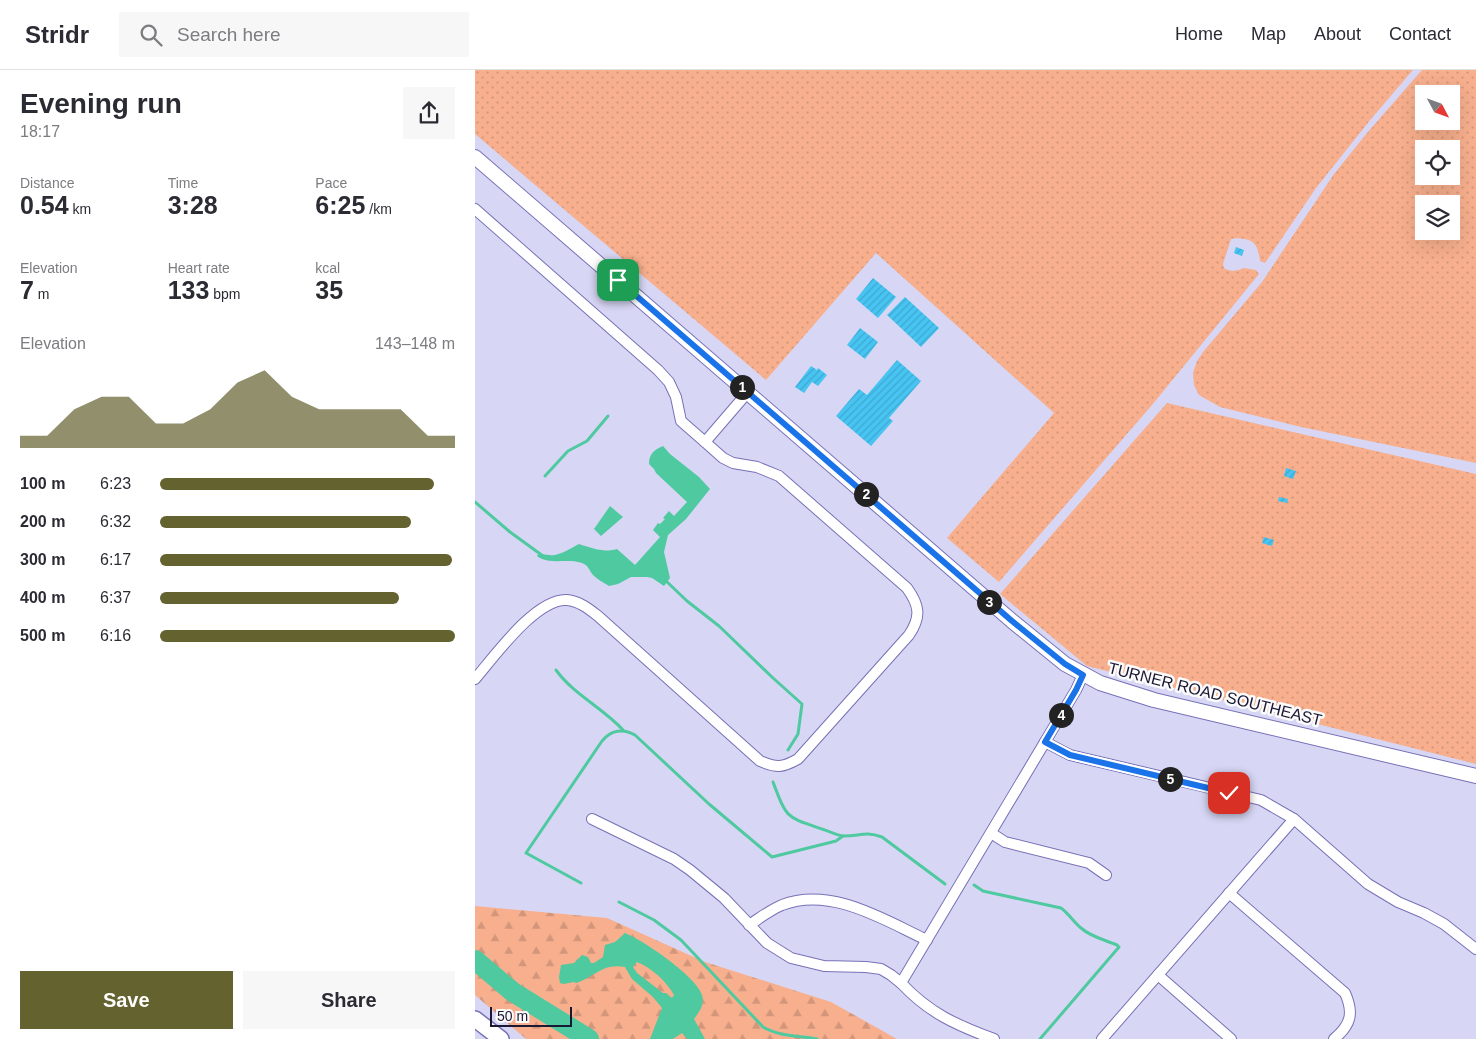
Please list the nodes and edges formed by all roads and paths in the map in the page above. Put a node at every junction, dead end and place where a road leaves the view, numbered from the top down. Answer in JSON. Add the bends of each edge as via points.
{"nodes":[{"id":1,"x":475,"y":157,"type":"edge"},
{"id":2,"x":475,"y":209,"type":"edge"},
{"id":3,"x":748,"y":392,"type":"junction"},
{"id":4,"x":705,"y":442,"type":"junction"},
{"id":5,"x":1083,"y":675,"type":"junction"},
{"id":6,"x":475,"y":679,"type":"edge"},
{"id":7,"x":1045,"y":742,"type":"junction"},
{"id":8,"x":1476,"y":776,"type":"edge"},
{"id":9,"x":593,"y":819,"type":"dead end"},
{"id":10,"x":1294,"y":819,"type":"junction"},
{"id":11,"x":991,"y":833,"type":"junction"},
{"id":12,"x":1106,"y":875,"type":"dead end"},
{"id":13,"x":1229,"y":893,"type":"junction"},
{"id":14,"x":749,"y":925,"type":"junction"},
{"id":15,"x":927,"y":940,"type":"junction"},
{"id":16,"x":1476,"y":950,"type":"edge"},
{"id":17,"x":1158,"y":975,"type":"junction"},
{"id":18,"x":901,"y":983,"type":"junction"},
{"id":19,"x":475,"y":1019,"type":"edge"},
{"id":20,"x":501,"y":1039,"type":"edge"},
{"id":21,"x":994,"y":1039,"type":"edge"},
{"id":22,"x":1102,"y":1039,"type":"edge"},
{"id":23,"x":1231,"y":1039,"type":"edge"},
{"id":24,"x":1334,"y":1039,"type":"edge"}],
"edges":[{"from":1,"to":3,"type":"main road","name":"TURNER ROAD SOUTHEAST"},
{"from":2,"to":4,"type":"street","via":[[659,370],[676,397],[681,421]]},
{"from":3,"to":4,"type":"street"},
{"from":3,"to":5,"type":"main road","name":"TURNER ROAD SOUTHEAST","via":[[1012,621]]},
{"from":4,"to":6,"type":"street","via":[[733,463],[757,467],[779,476],[907,588],[914,598],[918,612],[916,624],[909,635],[798,759],[779,767],[760,761],[598,616],[578,603],[566,600],[543,607],[529,618]]},
{"from":5,"to":7,"type":"street"},
{"from":5,"to":8,"type":"main road","name":"TURNER ROAD SOUTHEAST","via":[[1154,700]]},
{"from":7,"to":10,"type":"street","via":[[1070,755],[1261,800]]},
{"from":7,"to":11,"type":"street"},
{"from":9,"to":14,"type":"street","via":[[674,859],[707,883]]},
{"from":10,"to":13,"type":"street"},
{"from":10,"to":16,"type":"street","via":[[1368,884],[1444,924]]},
{"from":11,"to":12,"type":"street","via":[[1005,842],[1089,863]]},
{"from":11,"to":15,"type":"street"},
{"from":13,"to":17,"type":"street"},
{"from":13,"to":24,"type":"street","via":[[1345,993],[1350,1020]]},
{"from":14,"to":15,"type":"street","via":[[783,905],[814,900],[853,907]]},
{"from":14,"to":18,"type":"street","via":[[767,943],[791,958],[824,966],[881,970]]},
{"from":15,"to":18,"type":"street"},
{"from":17,"to":22,"type":"street"},
{"from":17,"to":23,"type":"street"},
{"from":18,"to":21,"type":"street","via":[[927,1008],[964,1028]]},
{"from":19,"to":20,"type":"highway"}]}
